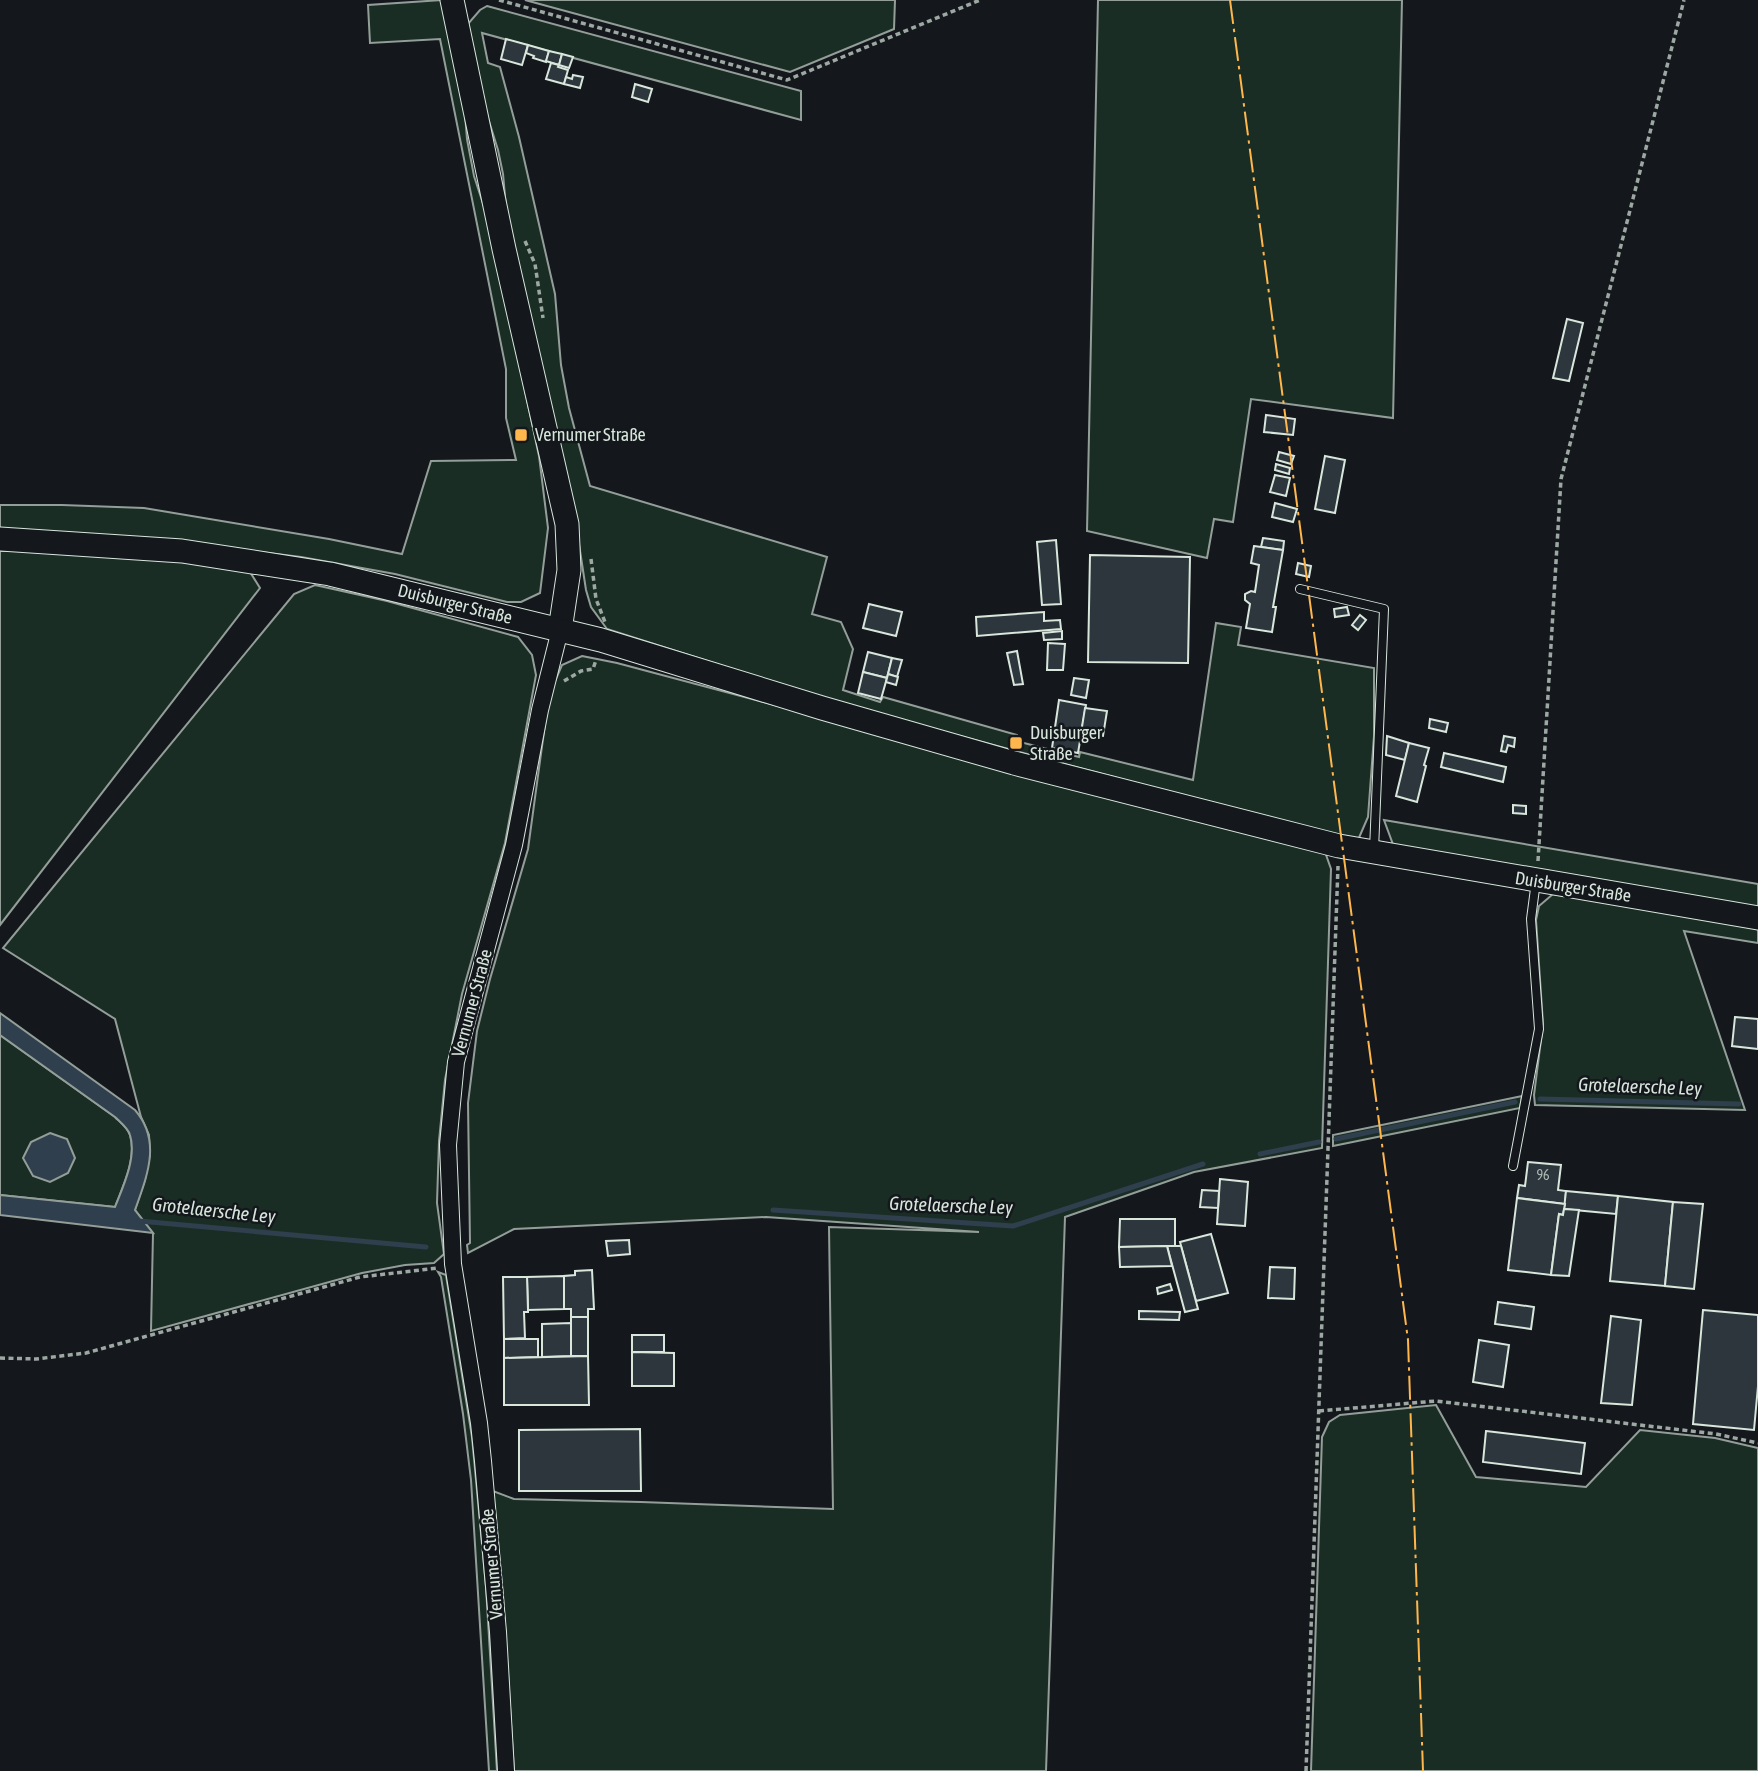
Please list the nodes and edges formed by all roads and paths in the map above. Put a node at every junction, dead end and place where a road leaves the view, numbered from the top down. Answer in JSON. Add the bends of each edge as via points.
{"nodes":[{"id":1,"x":452,"y":0,"type":"edge"},
{"id":2,"x":499,"y":0,"type":"edge"},
{"id":3,"x":980,"y":0,"type":"edge"},
{"id":4,"x":1684,"y":0,"type":"edge"},
{"id":5,"x":0,"y":540,"type":"edge"},
{"id":6,"x":1300,"y":589,"type":"dead end"},
{"id":7,"x":560,"y":630,"type":"junction"},
{"id":8,"x":601,"y":640,"type":"junction"},
{"id":9,"x":559,"y":690,"type":"dead end"},
{"id":10,"x":1339,"y":846,"type":"junction"},
{"id":11,"x":1374,"y":853,"type":"junction"},
{"id":12,"x":1536,"y":881,"type":"junction"},
{"id":13,"x":1758,"y":918,"type":"edge"},
{"id":14,"x":1513,"y":1167,"type":"dead end"},
{"id":15,"x":453,"y":1264,"type":"junction"},
{"id":16,"x":0,"y":1358,"type":"edge"},
{"id":17,"x":1319,"y":1411,"type":"junction"},
{"id":18,"x":1758,"y":1443,"type":"edge"},
{"id":19,"x":506,"y":1771,"type":"edge"},
{"id":20,"x":1306,"y":1771,"type":"edge"}],
"edges":[{"from":1,"to":7,"type":"main road","name":"Vernumer Straße","via":[[567,524],[569,570]]},
{"from":2,"to":3,"type":"path","via":[[787,80]]},
{"from":4,"to":12,"type":"path","via":[[1561,478]]},
{"from":5,"to":7,"type":"main road","name":"Duisburger Straße","via":[[181,551],[330,573]]},
{"from":6,"to":11,"type":"lane","via":[[1384,609]]},
{"from":7,"to":8,"type":"main road","name":"Duisburger Straße"},
{"from":7,"to":15,"type":"street","name":"Vernumer Straße","via":[[514,845],[456,1062],[448,1145]]},
{"from":8,"to":9,"type":"path","via":[[593,669],[565,680]]},
{"from":8,"to":10,"type":"main road","name":"Duisburger Straße","via":[[1014,763]]},
{"from":10,"to":11,"type":"main road","name":"Duisburger Straße"},
{"from":10,"to":17,"type":"path"},
{"from":11,"to":12,"type":"main road","name":"Duisburger Straße"},
{"from":12,"to":13,"type":"main road","name":"Duisburger Straße"},
{"from":12,"to":14,"type":"lane","via":[[1531,919],[1539,1029]]},
{"from":15,"to":16,"type":"path","via":[[360,1277],[86,1353]]},
{"from":15,"to":19,"type":"street","name":"Vernumer Straße","via":[[484,1461]]},
{"from":17,"to":18,"type":"path","via":[[1436,1401]]},
{"from":17,"to":20,"type":"path"}]}
